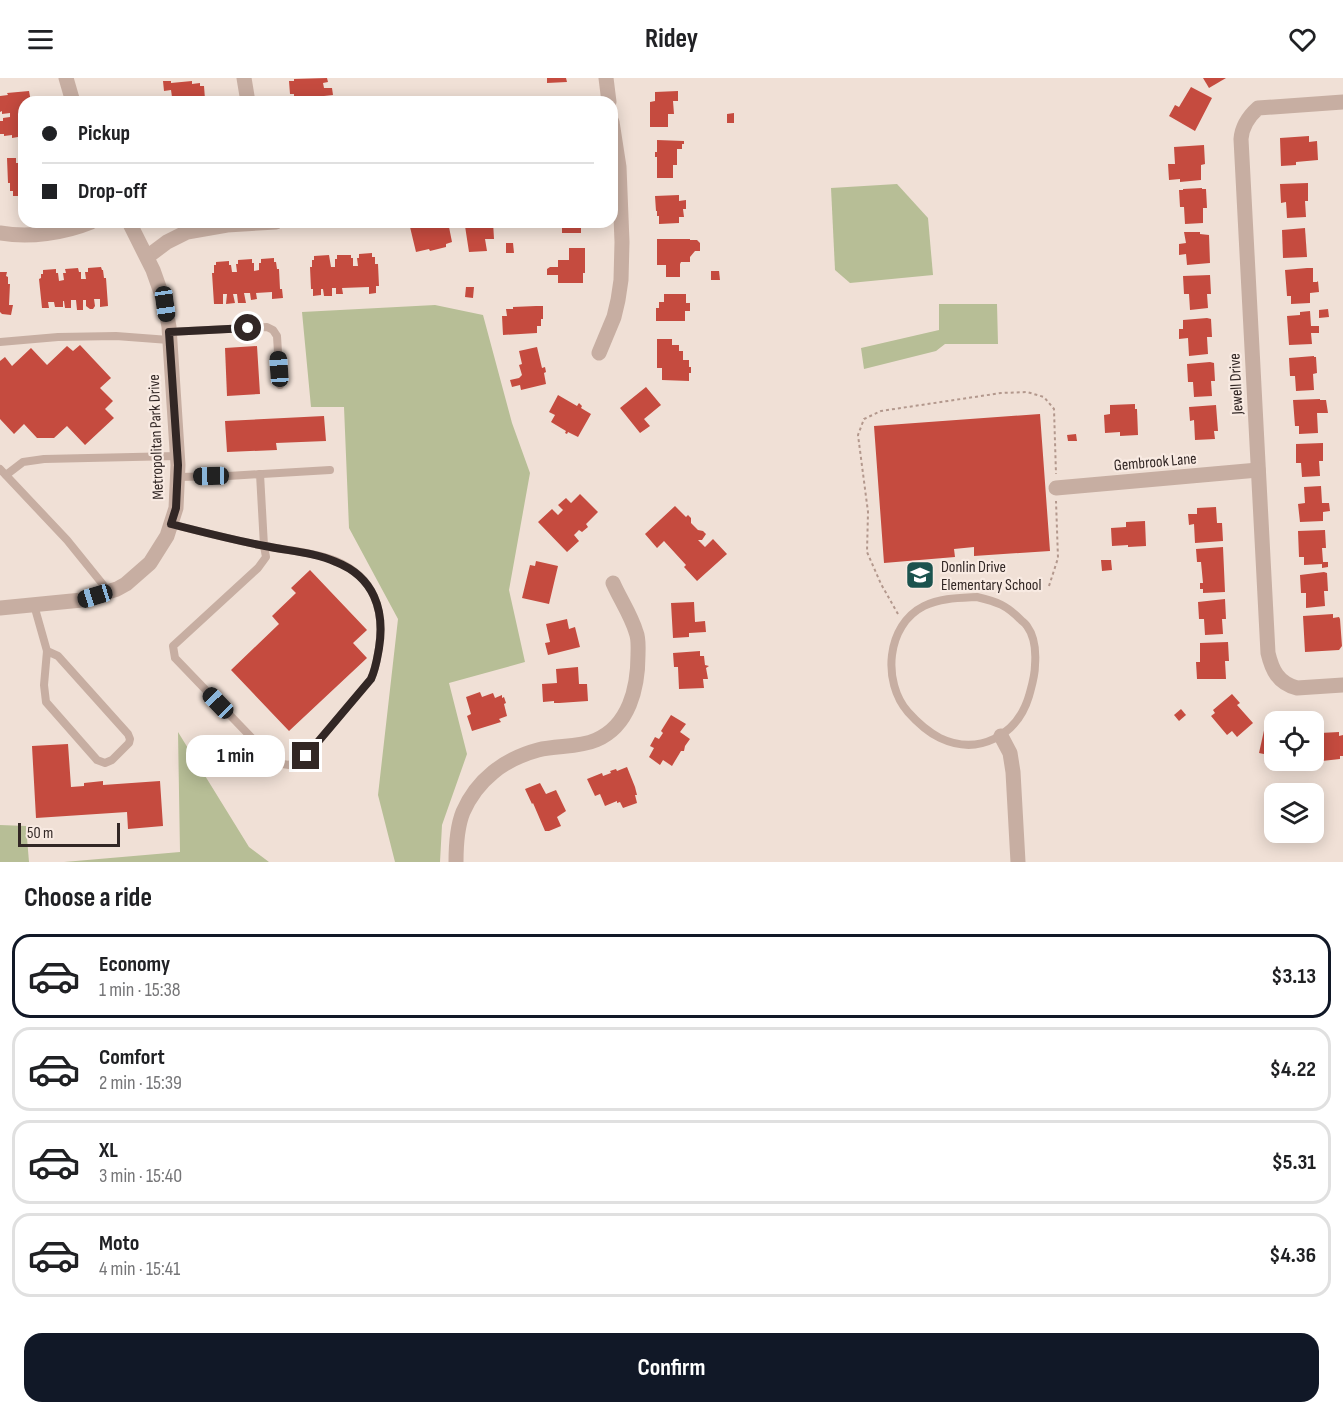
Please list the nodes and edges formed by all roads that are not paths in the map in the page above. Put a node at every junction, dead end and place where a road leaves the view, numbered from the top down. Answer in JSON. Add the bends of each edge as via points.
{"nodes":[{"id":1,"x":66,"y":78,"type":"edge"},
{"id":2,"x":244,"y":78,"type":"edge"},
{"id":3,"x":606,"y":78,"type":"edge"},
{"id":4,"x":71,"y":96,"type":"edge"},
{"id":5,"x":247,"y":96,"type":"edge"},
{"id":6,"x":608,"y":96,"type":"edge"},
{"id":7,"x":1343,"y":102,"type":"edge"},
{"id":8,"x":618,"y":193,"type":"edge"},
{"id":9,"x":76,"y":228,"type":"edge"},
{"id":10,"x":132,"y":228,"type":"edge"},
{"id":11,"x":210,"y":228,"type":"edge"},
{"id":12,"x":0,"y":233,"type":"edge"},
{"id":13,"x":147,"y":257,"type":"junction"},
{"id":14,"x":169,"y":336,"type":"junction"},
{"id":15,"x":0,"y":342,"type":"edge"},
{"id":16,"x":599,"y":353,"type":"dead end"},
{"id":17,"x":280,"y":385,"type":"dead end"},
{"id":18,"x":177,"y":456,"type":"junction"},
{"id":19,"x":330,"y":470,"type":"dead end"},
{"id":20,"x":1258,"y":470,"type":"junction"},
{"id":21,"x":3,"y":472,"type":"edge"},
{"id":22,"x":260,"y":474,"type":"junction"},
{"id":23,"x":177,"y":477,"type":"junction"},
{"id":24,"x":1056,"y":488,"type":"road end"},
{"id":25,"x":171,"y":524,"type":"junction"},
{"id":26,"x":264,"y":546,"type":"junction"},
{"id":27,"x":613,"y":582,"type":"dead end"},
{"id":28,"x":109,"y":592,"type":"junction"},
{"id":29,"x":34,"y":605,"type":"junction"},
{"id":30,"x":0,"y":608,"type":"edge"},
{"id":31,"x":47,"y":651,"type":"junction"},
{"id":32,"x":1343,"y":685,"type":"edge"},
{"id":33,"x":1001,"y":736,"type":"junction"},
{"id":34,"x":456,"y":862,"type":"edge"},
{"id":35,"x":1018,"y":862,"type":"edge"}],
"edges":[{"from":1,"to":4,"type":"street"},
{"from":2,"to":5,"type":"street"},
{"from":3,"to":6,"type":"street"},
{"from":7,"to":20,"type":"street","name":"Jewell Drive","via":[[1258,108],[1242,130]]},
{"from":8,"to":16,"type":"street","via":[[621,280],[614,317]]},
{"from":9,"to":12,"type":"street","via":[[41,234]]},
{"from":10,"to":13,"type":"street","name":"Metropolitan Park Drive"},
{"from":11,"to":13,"type":"street","via":[[187,232]]},
{"from":13,"to":14,"type":"street","name":"Metropolitan Park Drive","via":[[165,304]]},
{"from":14,"to":15,"type":"lane"},
{"from":14,"to":17,"type":"lane","via":[[267,327],[277,336]]},
{"from":14,"to":18,"type":"street","name":"Metropolitan Park Drive"},
{"from":18,"to":21,"type":"lane","via":[[44,459],[23,462]]},
{"from":18,"to":23,"type":"street","name":"Metropolitan Park Drive"},
{"from":19,"to":22,"type":"lane"},
{"from":20,"to":24,"type":"street","name":"Gembrook Lane"},
{"from":20,"to":32,"type":"street","name":"Jewell Drive","via":[[1272,670],[1281,681],[1297,688]]},
{"from":21,"to":28,"type":"lane"},
{"from":22,"to":23,"type":"lane"},
{"from":22,"to":26,"type":"lane"},
{"from":23,"to":25,"type":"street","name":"Metropolitan Park Drive"},
{"from":25,"to":26,"type":"lane"},
{"from":25,"to":28,"type":"street","name":"Metropolitan Park Drive","via":[[150,563],[126,584]]},
{"from":26,"to":26,"type":"lane","via":[[312,554],[352,570],[366,583],[380,613],[382,632],[371,679],[306,756],[289,765],[276,763],[174,658],[173,646],[258,568],[266,557]]},
{"from":27,"to":34,"type":"street","via":[[637,634],[638,674],[628,708],[609,733],[596,740],[540,750],[502,764],[479,786],[463,813]]},
{"from":28,"to":29,"type":"street","name":"Metropolitan Park Drive","via":[[82,600]]},
{"from":29,"to":30,"type":"street","name":"Metropolitan Park Drive"},
{"from":29,"to":31,"type":"lane"},
{"from":31,"to":31,"type":"lane","via":[[58,656],[128,734],[129,743],[112,760],[98,760],[46,702]]},
{"from":33,"to":33,"type":"lane","via":[[973,745],[948,741],[937,737],[903,706],[891,672],[893,646],[900,627],[914,612],[944,599],[977,597],[1010,609],[1027,626],[1036,648],[1035,675],[1022,712]]},
{"from":33,"to":35,"type":"street","via":[[1010,753],[1013,772]]}]}
